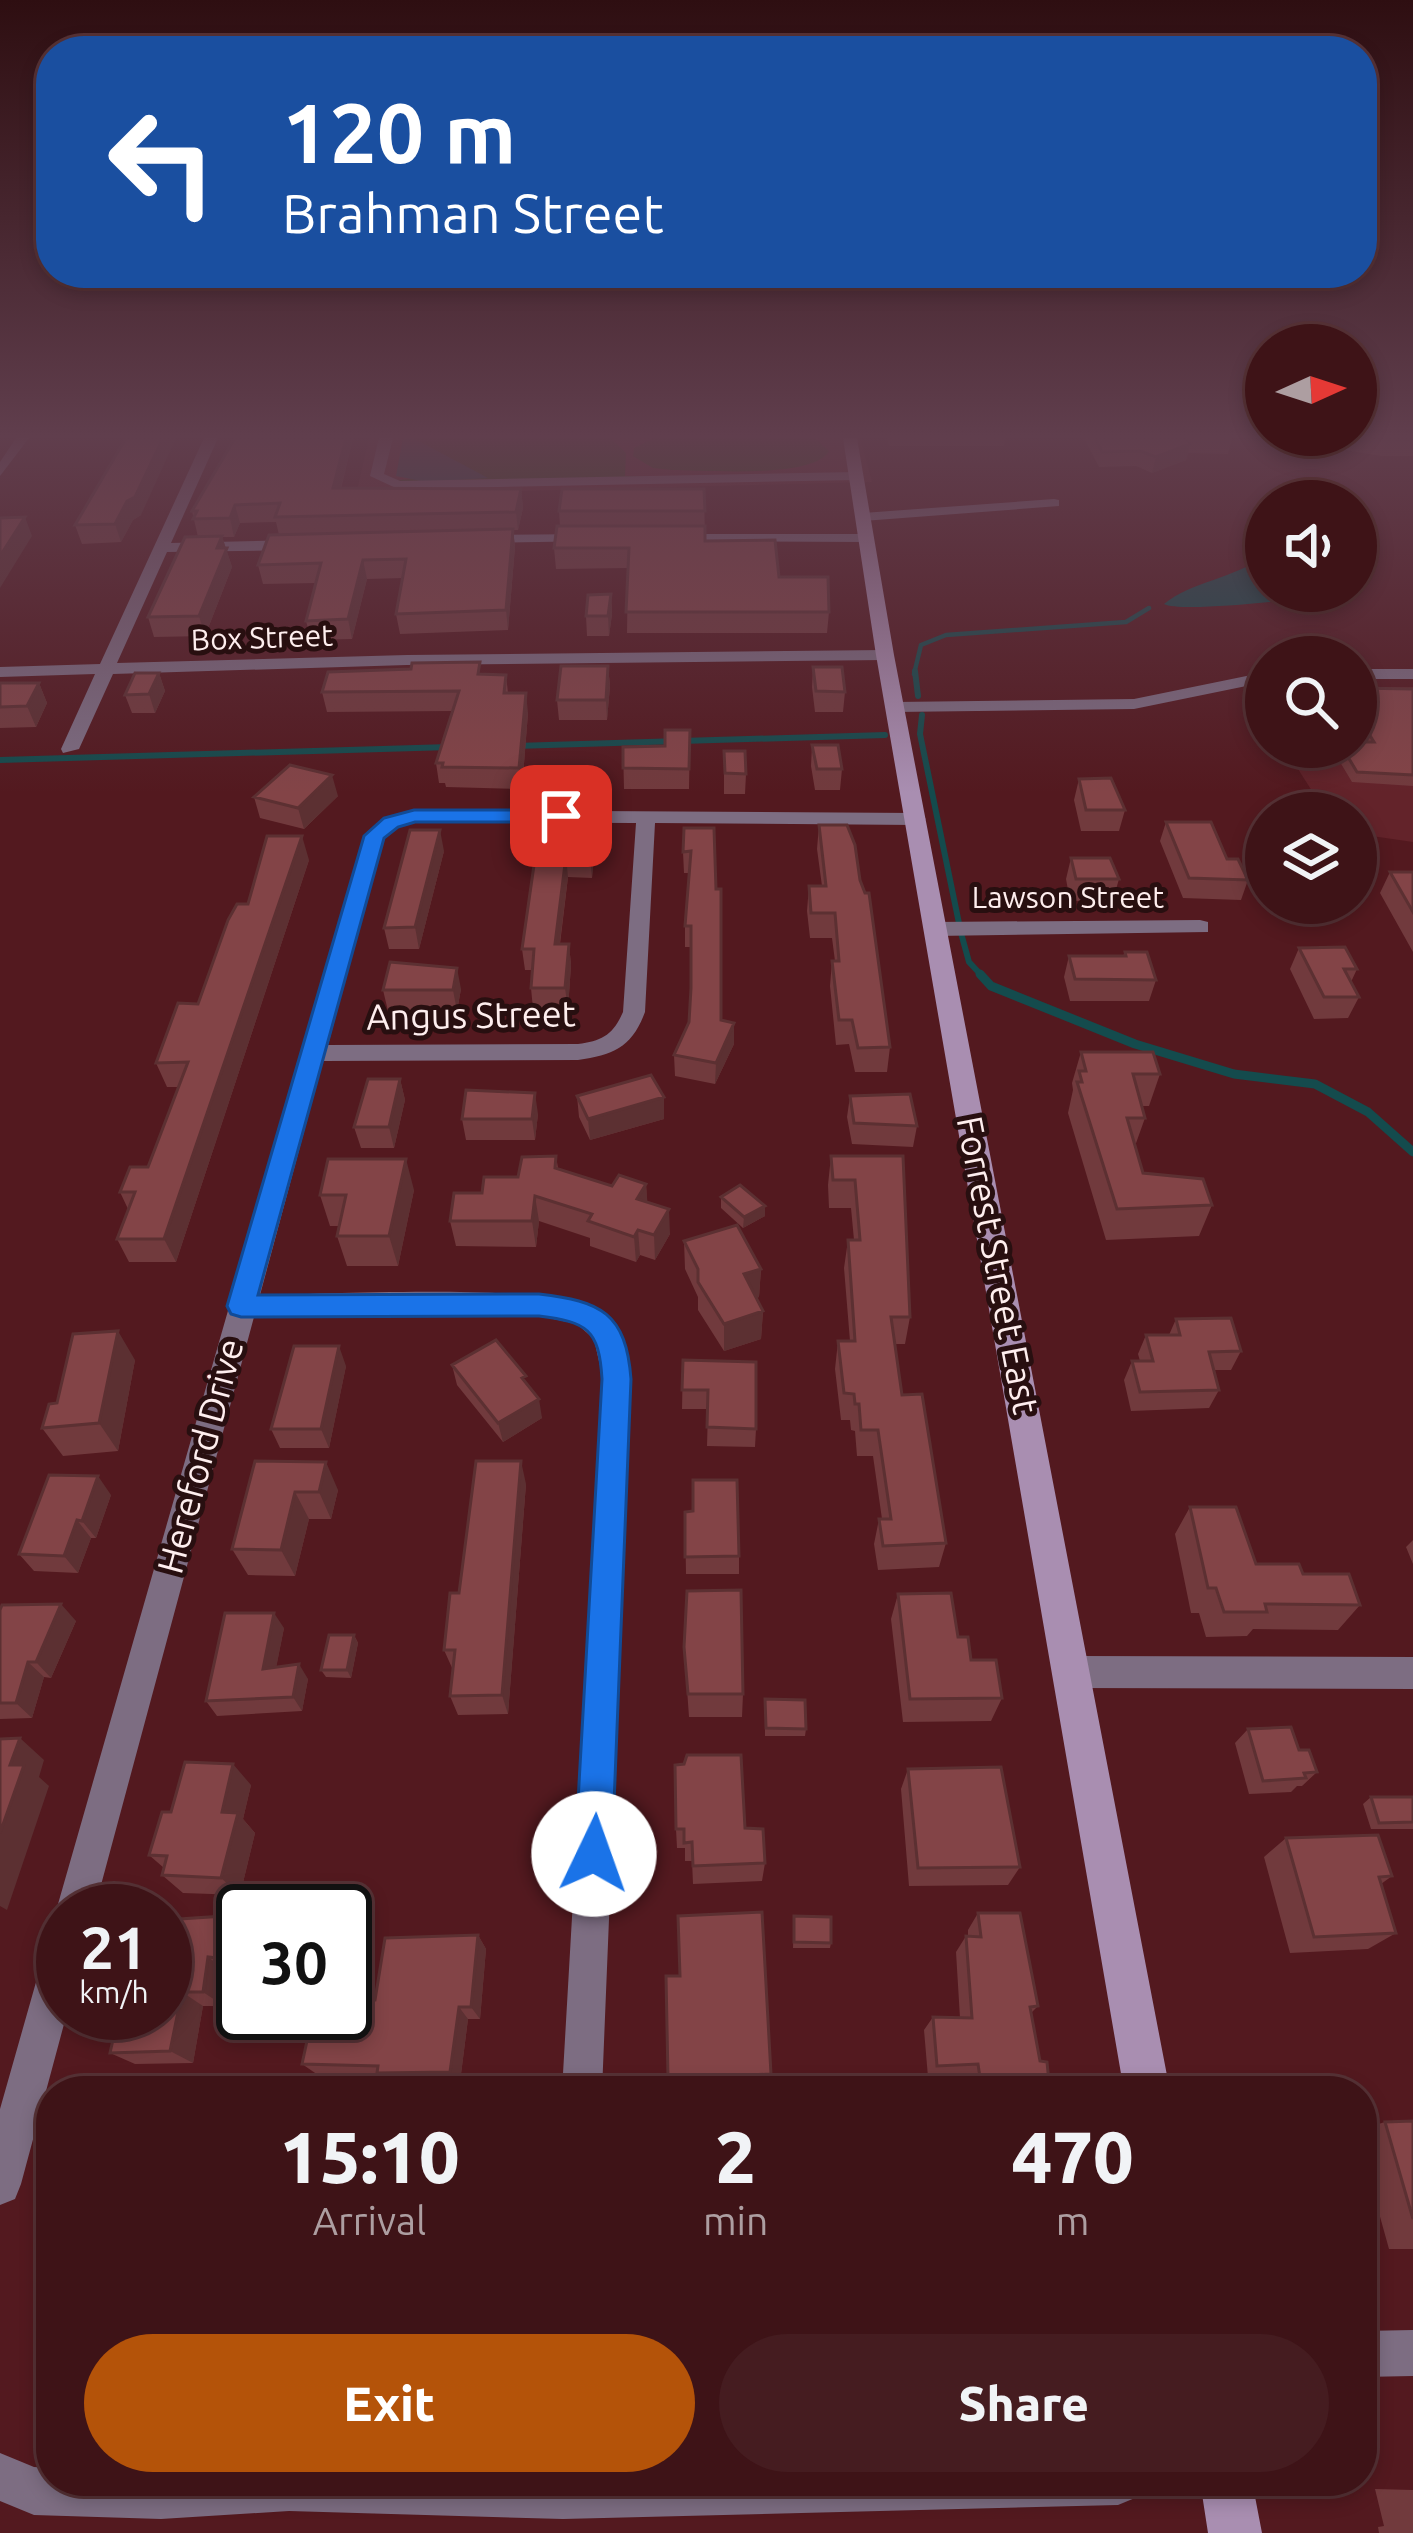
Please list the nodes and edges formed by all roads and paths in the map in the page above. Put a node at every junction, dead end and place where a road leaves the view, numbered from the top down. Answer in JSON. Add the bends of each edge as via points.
{"nodes":[{"id":1,"x":154,"y":556,"type":"edge"},
{"id":2,"x":869,"y":556,"type":"edge"},
{"id":3,"x":885,"y":655,"type":"junction"},
{"id":4,"x":105,"y":670,"type":"junction"},
{"id":5,"x":0,"y":672,"type":"edge"},
{"id":6,"x":1377,"y":674,"type":"edge"},
{"id":7,"x":1413,"y":674,"type":"edge"},
{"id":8,"x":1245,"y":681,"type":"edge"},
{"id":9,"x":896,"y":707,"type":"junction"},
{"id":10,"x":70,"y":749,"type":"dead end"},
{"id":11,"x":646,"y":818,"type":"junction"},
{"id":12,"x":916,"y":819,"type":"junction"},
{"id":13,"x":1200,"y":927,"type":"dead end"},
{"id":14,"x":935,"y":928,"type":"junction"},
{"id":15,"x":311,"y":1053,"type":"junction"},
{"id":16,"x":241,"y":1306,"type":"junction"},
{"id":17,"x":1074,"y":1672,"type":"junction"},
{"id":18,"x":1413,"y":1673,"type":"edge"},
{"id":19,"x":82,"y":1884,"type":"edge"},
{"id":20,"x":39,"y":2040,"type":"edge"},
{"id":21,"x":583,"y":2076,"type":"edge"},
{"id":22,"x":1144,"y":2076,"type":"edge"},
{"id":23,"x":0,"y":2184,"type":"edge"},
{"id":24,"x":1413,"y":2353,"type":"edge"},
{"id":25,"x":1377,"y":2354,"type":"edge"},
{"id":26,"x":0,"y":2477,"type":"edge"},
{"id":27,"x":36,"y":2491,"type":"edge"},
{"id":28,"x":1229,"y":2496,"type":"edge"},
{"id":29,"x":1235,"y":2533,"type":"edge"}],
"edges":[{"from":1,"to":4,"type":"street"},
{"from":2,"to":3,"type":"main road","name":"Forrest Street East"},
{"from":3,"to":4,"type":"street","name":"Box Street"},
{"from":3,"to":9,"type":"main road","name":"Forrest Street East"},
{"from":4,"to":5,"type":"street","name":"Box Street"},
{"from":4,"to":10,"type":"street"},
{"from":6,"to":7,"type":"street"},
{"from":8,"to":9,"type":"street","via":[[1134,704]]},
{"from":9,"to":12,"type":"main road","name":"Forrest Street East"},
{"from":11,"to":12,"type":"street","name":"Hereford Drive"},
{"from":11,"to":15,"type":"street","name":"Hereford Drive","via":[[391,822],[367,852]]},
{"from":11,"to":15,"type":"street","name":"Angus Street","via":[[634,1012],[606,1048]]},
{"from":12,"to":14,"type":"main road","name":"Forrest Street East"},
{"from":13,"to":14,"type":"street","name":"Lawson Street"},
{"from":14,"to":17,"type":"main road","name":"Forrest Street East"},
{"from":15,"to":16,"type":"street","name":"Hereford Drive"},
{"from":16,"to":19,"type":"street","name":"Hereford Drive"},
{"from":16,"to":21,"type":"street","via":[[539,1305],[575,1309],[604,1325],[616,1379]]},
{"from":17,"to":18,"type":"street"},
{"from":17,"to":22,"type":"main road","name":"Forrest Street East"},
{"from":20,"to":23,"type":"street"},
{"from":24,"to":25,"type":"street"},
{"from":26,"to":27,"type":"street"},
{"from":28,"to":29,"type":"main road"}]}
